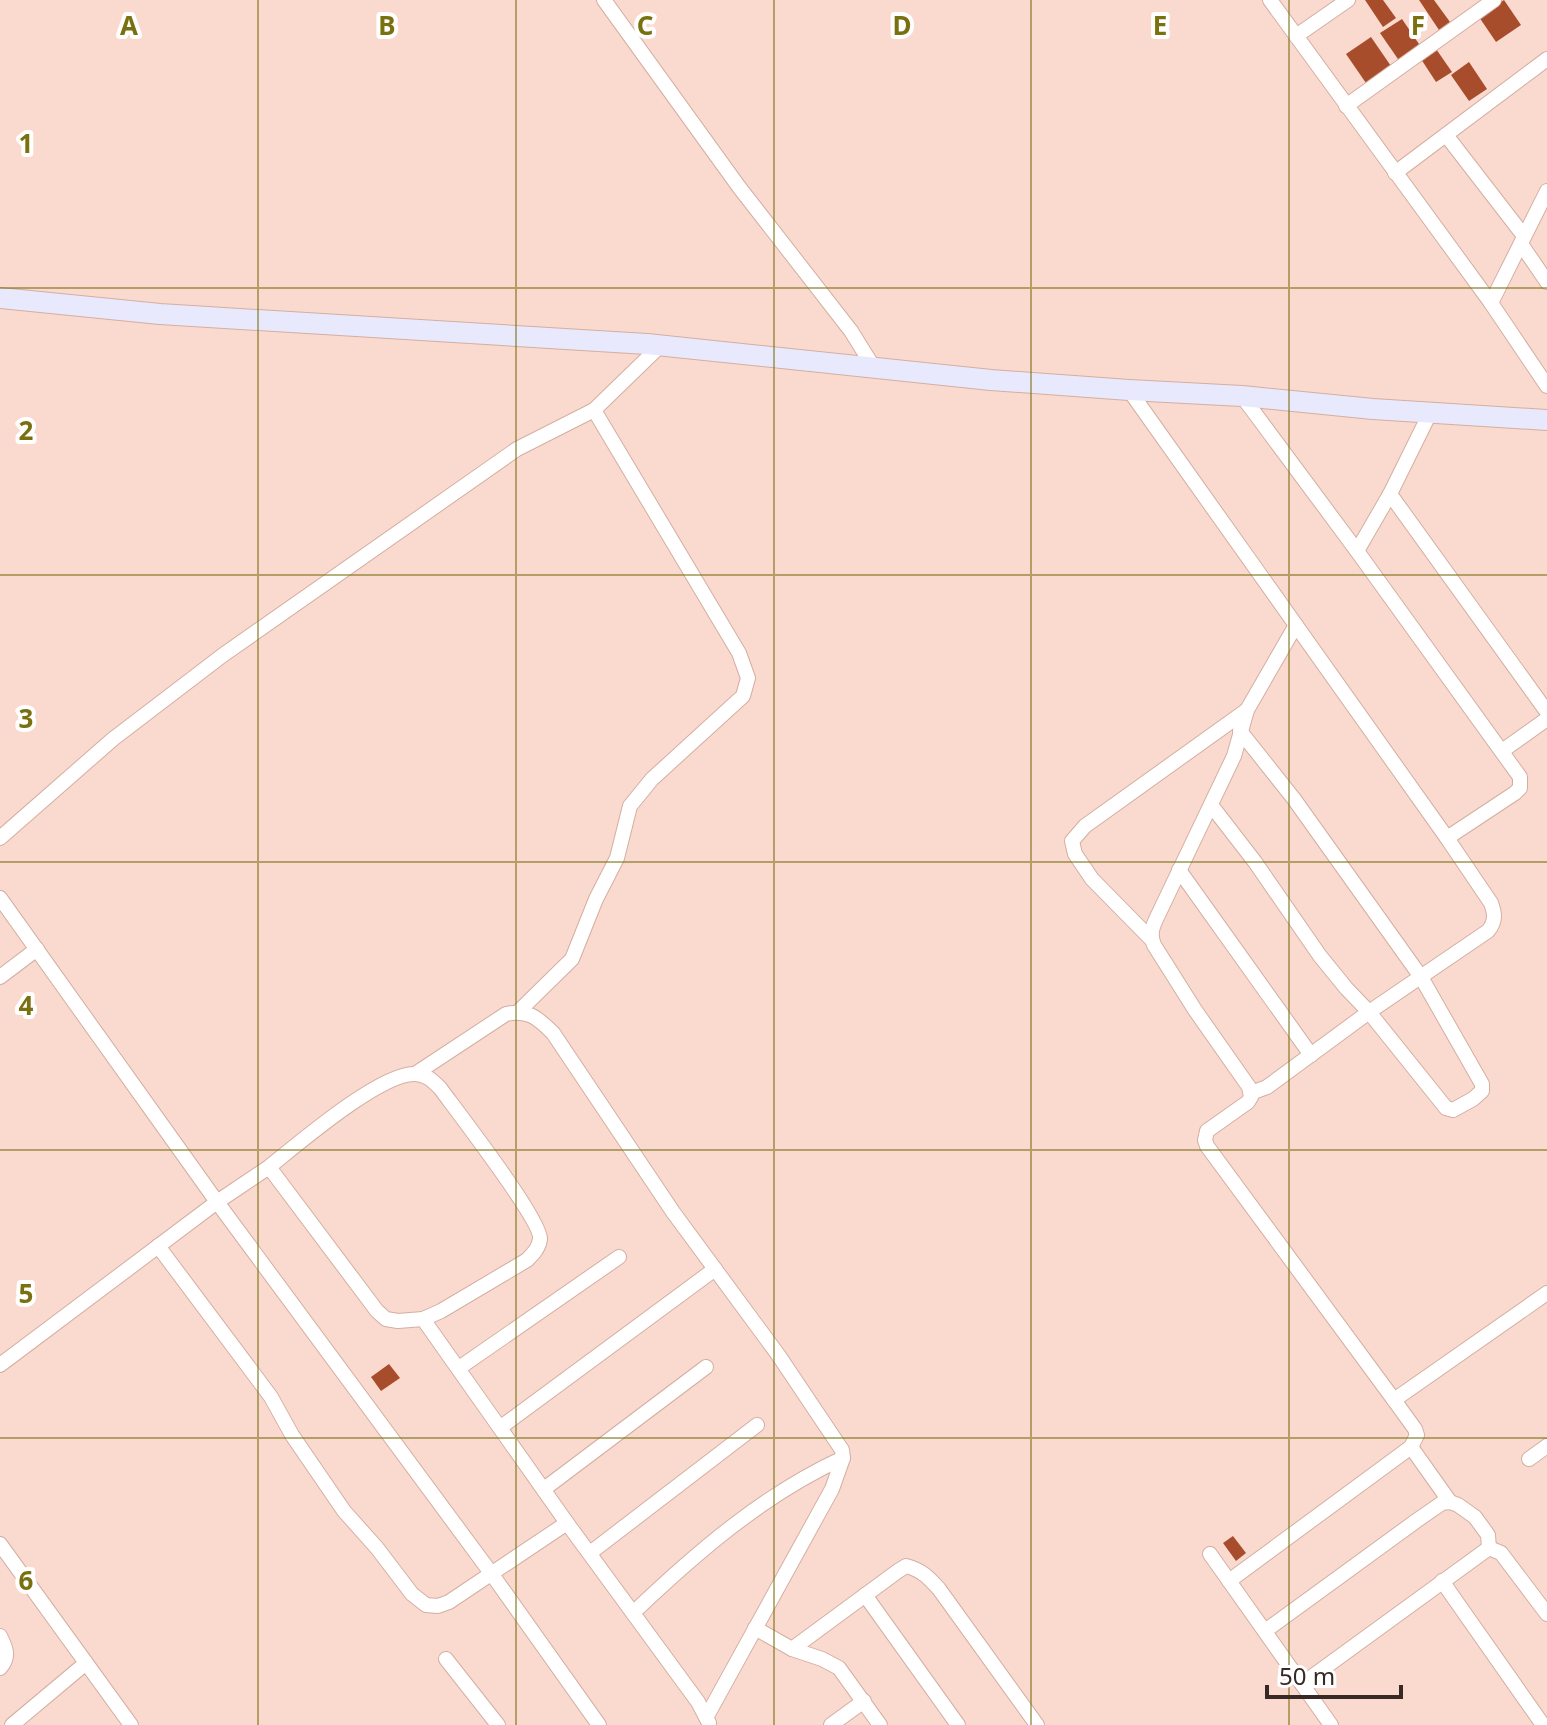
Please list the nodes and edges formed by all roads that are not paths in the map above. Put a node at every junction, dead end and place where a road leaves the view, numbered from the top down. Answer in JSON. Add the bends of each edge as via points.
{"nodes":[{"id":1,"x":604,"y":0,"type":"edge"},
{"id":2,"x":1270,"y":0,"type":"edge"},
{"id":3,"x":1348,"y":0,"type":"edge"},
{"id":4,"x":1494,"y":0,"type":"edge"},
{"id":5,"x":1296,"y":36,"type":"junction"},
{"id":6,"x":1547,"y":59,"type":"edge"},
{"id":7,"x":1346,"y":106,"type":"junction"},
{"id":8,"x":1446,"y":135,"type":"junction"},
{"id":9,"x":1395,"y":173,"type":"junction"},
{"id":10,"x":1547,"y":191,"type":"edge"},
{"id":11,"x":1523,"y":240,"type":"junction"},
{"id":12,"x":1547,"y":282,"type":"edge"},
{"id":13,"x":0,"y":298,"type":"edge"},
{"id":14,"x":1491,"y":303,"type":"junction"},
{"id":15,"x":660,"y":346,"type":"junction"},
{"id":16,"x":874,"y":368,"type":"junction"},
{"id":17,"x":1547,"y":386,"type":"edge"},
{"id":18,"x":1129,"y":390,"type":"junction"},
{"id":19,"x":1242,"y":396,"type":"junction"},
{"id":20,"x":594,"y":410,"type":"junction"},
{"id":21,"x":1430,"y":413,"type":"junction"},
{"id":22,"x":1547,"y":420,"type":"edge"},
{"id":23,"x":1390,"y":494,"type":"junction"},
{"id":24,"x":1357,"y":551,"type":"junction"},
{"id":25,"x":1296,"y":625,"type":"junction"},
{"id":26,"x":1247,"y":710,"type":"junction"},
{"id":27,"x":1547,"y":712,"type":"edge"},
{"id":28,"x":1547,"y":719,"type":"edge"},
{"id":29,"x":1240,"y":731,"type":"junction"},
{"id":30,"x":1502,"y":751,"type":"junction"},
{"id":31,"x":1211,"y":805,"type":"junction"},
{"id":32,"x":0,"y":838,"type":"edge"},
{"id":33,"x":1447,"y":838,"type":"junction"},
{"id":34,"x":1179,"y":870,"type":"junction"},
{"id":35,"x":0,"y":898,"type":"edge"},
{"id":36,"x":1151,"y":939,"type":"junction"},
{"id":37,"x":37,"y":949,"type":"junction"},
{"id":38,"x":0,"y":977,"type":"edge"},
{"id":39,"x":1421,"y":977,"type":"junction"},
{"id":40,"x":518,"y":1012,"type":"junction"},
{"id":41,"x":1369,"y":1012,"type":"junction"},
{"id":42,"x":1311,"y":1055,"type":"junction"},
{"id":43,"x":415,"y":1074,"type":"junction"},
{"id":44,"x":1251,"y":1093,"type":"junction"},
{"id":45,"x":269,"y":1167,"type":"junction"},
{"id":46,"x":217,"y":1202,"type":"junction"},
{"id":47,"x":158,"y":1246,"type":"junction"},
{"id":48,"x":619,"y":1257,"type":"dead end"},
{"id":49,"x":715,"y":1269,"type":"junction"},
{"id":50,"x":1547,"y":1293,"type":"edge"},
{"id":51,"x":423,"y":1319,"type":"junction"},
{"id":52,"x":0,"y":1365,"type":"edge"},
{"id":53,"x":706,"y":1367,"type":"dead end"},
{"id":54,"x":459,"y":1368,"type":"junction"},
{"id":55,"x":1394,"y":1400,"type":"junction"},
{"id":56,"x":757,"y":1425,"type":"dead end"},
{"id":57,"x":501,"y":1427,"type":"junction"},
{"id":58,"x":1547,"y":1446,"type":"edge"},
{"id":59,"x":1411,"y":1447,"type":"junction"},
{"id":60,"x":843,"y":1458,"type":"junction"},
{"id":61,"x":1529,"y":1459,"type":"dead end"},
{"id":62,"x":544,"y":1489,"type":"junction"},
{"id":63,"x":1450,"y":1502,"type":"junction"},
{"id":64,"x":567,"y":1523,"type":"junction"},
{"id":65,"x":0,"y":1544,"type":"edge"},
{"id":66,"x":1489,"y":1548,"type":"junction"},
{"id":67,"x":590,"y":1553,"type":"junction"},
{"id":68,"x":1210,"y":1554,"type":"dead end"},
{"id":69,"x":491,"y":1573,"type":"junction"},
{"id":70,"x":1229,"y":1581,"type":"junction"},
{"id":71,"x":1442,"y":1581,"type":"junction"},
{"id":72,"x":865,"y":1595,"type":"junction"},
{"id":73,"x":633,"y":1613,"type":"junction"},
{"id":74,"x":1547,"y":1614,"type":"edge"},
{"id":75,"x":755,"y":1628,"type":"junction"},
{"id":76,"x":1265,"y":1631,"type":"junction"},
{"id":77,"x":0,"y":1636,"type":"edge"},
{"id":78,"x":792,"y":1649,"type":"junction"},
{"id":79,"x":446,"y":1659,"type":"dead end"},
{"id":80,"x":86,"y":1663,"type":"junction"},
{"id":81,"x":0,"y":1668,"type":"edge"},
{"id":82,"x":1302,"y":1684,"type":"junction"},
{"id":83,"x":864,"y":1701,"type":"junction"},
{"id":84,"x":708,"y":1721,"type":"edge"},
{"id":85,"x":12,"y":1725,"type":"edge"},
{"id":86,"x":131,"y":1725,"type":"edge"},
{"id":87,"x":498,"y":1725,"type":"edge"},
{"id":88,"x":599,"y":1725,"type":"edge"},
{"id":89,"x":831,"y":1725,"type":"edge"},
{"id":90,"x":880,"y":1725,"type":"edge"},
{"id":91,"x":958,"y":1725,"type":"edge"},
{"id":92,"x":1037,"y":1725,"type":"edge"},
{"id":93,"x":1331,"y":1725,"type":"edge"},
{"id":94,"x":1543,"y":1725,"type":"edge"}],
"edges":[{"from":1,"to":16,"type":"street"},
{"from":2,"to":5,"type":"street"},
{"from":3,"to":5,"type":"street"},
{"from":4,"to":7,"type":"street"},
{"from":5,"to":7,"type":"street"},
{"from":6,"to":8,"type":"street"},
{"from":7,"to":9,"type":"street"},
{"from":8,"to":9,"type":"street"},
{"from":8,"to":11,"type":"street"},
{"from":9,"to":14,"type":"street"},
{"from":10,"to":11,"type":"street"},
{"from":11,"to":12,"type":"street"},
{"from":11,"to":14,"type":"street"},
{"from":13,"to":15,"type":"street","via":[[160,314]]},
{"from":14,"to":17,"type":"street"},
{"from":15,"to":16,"type":"street"},
{"from":15,"to":20,"type":"street"},
{"from":16,"to":18,"type":"street"},
{"from":18,"to":19,"type":"street"},
{"from":18,"to":25,"type":"street"},
{"from":19,"to":21,"type":"street"},
{"from":19,"to":24,"type":"street"},
{"from":20,"to":32,"type":"street","via":[[517,449],[223,655],[113,739]]},
{"from":20,"to":40,"type":"street","via":[[739,653],[748,678],[743,696],[652,779],[630,806],[617,858],[572,959]]},
{"from":21,"to":22,"type":"street"},
{"from":21,"to":23,"type":"street"},
{"from":23,"to":24,"type":"street"},
{"from":23,"to":27,"type":"street"},
{"from":24,"to":30,"type":"street"},
{"from":25,"to":26,"type":"street"},
{"from":25,"to":33,"type":"street"},
{"from":26,"to":29,"type":"street"},
{"from":26,"to":36,"type":"street","via":[[1085,826],[1072,841],[1092,879]]},
{"from":28,"to":30,"type":"street"},
{"from":29,"to":31,"type":"street"},
{"from":29,"to":39,"type":"street"},
{"from":30,"to":33,"type":"street","via":[[1520,777],[1520,788]]},
{"from":31,"to":34,"type":"street"},
{"from":31,"to":41,"type":"street","via":[[1320,956]]},
{"from":33,"to":39,"type":"street","via":[[1491,903],[1495,919],[1488,931]]},
{"from":34,"to":36,"type":"street"},
{"from":34,"to":42,"type":"street"},
{"from":35,"to":37,"type":"street"},
{"from":36,"to":44,"type":"street"},
{"from":37,"to":38,"type":"street"},
{"from":37,"to":46,"type":"street"},
{"from":39,"to":41,"type":"street"},
{"from":39,"to":41,"type":"street","via":[[1482,1084],[1473,1099],[1453,1110],[1446,1108]]},
{"from":40,"to":43,"type":"street","via":[[506,1014]]},
{"from":40,"to":49,"type":"street","via":[[530,1014],[553,1033]]},
{"from":41,"to":42,"type":"street"},
{"from":42,"to":44,"type":"street"},
{"from":43,"to":45,"type":"street","via":[[372,1090]]},
{"from":43,"to":51,"type":"street","via":[[430,1077],[440,1088],[541,1237],[527,1260]]},
{"from":44,"to":55,"type":"street","via":[[1248,1102],[1207,1131],[1207,1146]]},
{"from":45,"to":46,"type":"street"},
{"from":45,"to":51,"type":"street","via":[[377,1311],[386,1319]]},
{"from":46,"to":47,"type":"street"},
{"from":46,"to":69,"type":"street"},
{"from":47,"to":52,"type":"street"},
{"from":47,"to":69,"type":"street","via":[[271,1397],[344,1511],[412,1594],[426,1605],[438,1606]]},
{"from":48,"to":54,"type":"street"},
{"from":49,"to":57,"type":"street"},
{"from":49,"to":60,"type":"street","via":[[837,1440]]},
{"from":50,"to":55,"type":"street"},
{"from":51,"to":54,"type":"street"},
{"from":53,"to":62,"type":"street"},
{"from":54,"to":57,"type":"street"},
{"from":55,"to":59,"type":"street","via":[[1415,1429]]},
{"from":56,"to":67,"type":"street"},
{"from":57,"to":62,"type":"street"},
{"from":58,"to":61,"type":"street"},
{"from":59,"to":63,"type":"street"},
{"from":59,"to":70,"type":"street"},
{"from":60,"to":73,"type":"street","via":[[804,1477],[717,1537]]},
{"from":60,"to":75,"type":"street","via":[[832,1489]]},
{"from":62,"to":64,"type":"street"},
{"from":63,"to":66,"type":"street","via":[[1482,1524]]},
{"from":63,"to":76,"type":"street","via":[[1425,1514]]},
{"from":64,"to":67,"type":"street"},
{"from":64,"to":69,"type":"street"},
{"from":65,"to":80,"type":"street"},
{"from":66,"to":71,"type":"street"},
{"from":66,"to":74,"type":"street","via":[[1501,1553]]},
{"from":67,"to":73,"type":"street"},
{"from":68,"to":70,"type":"street"},
{"from":69,"to":88,"type":"street"},
{"from":70,"to":76,"type":"street"},
{"from":71,"to":82,"type":"street"},
{"from":71,"to":94,"type":"street"},
{"from":72,"to":78,"type":"street"},
{"from":72,"to":91,"type":"street"},
{"from":72,"to":92,"type":"street","via":[[906,1566],[926,1574]]},
{"from":73,"to":84,"type":"street"},
{"from":75,"to":78,"type":"street"},
{"from":75,"to":84,"type":"street"},
{"from":76,"to":82,"type":"street"},
{"from":77,"to":81,"type":"street","via":[[7,1650]]},
{"from":78,"to":83,"type":"street","via":[[839,1668]]},
{"from":79,"to":87,"type":"street"},
{"from":80,"to":85,"type":"street"},
{"from":80,"to":86,"type":"street"},
{"from":82,"to":93,"type":"street"},
{"from":83,"to":89,"type":"street"},
{"from":83,"to":90,"type":"street"}]}
